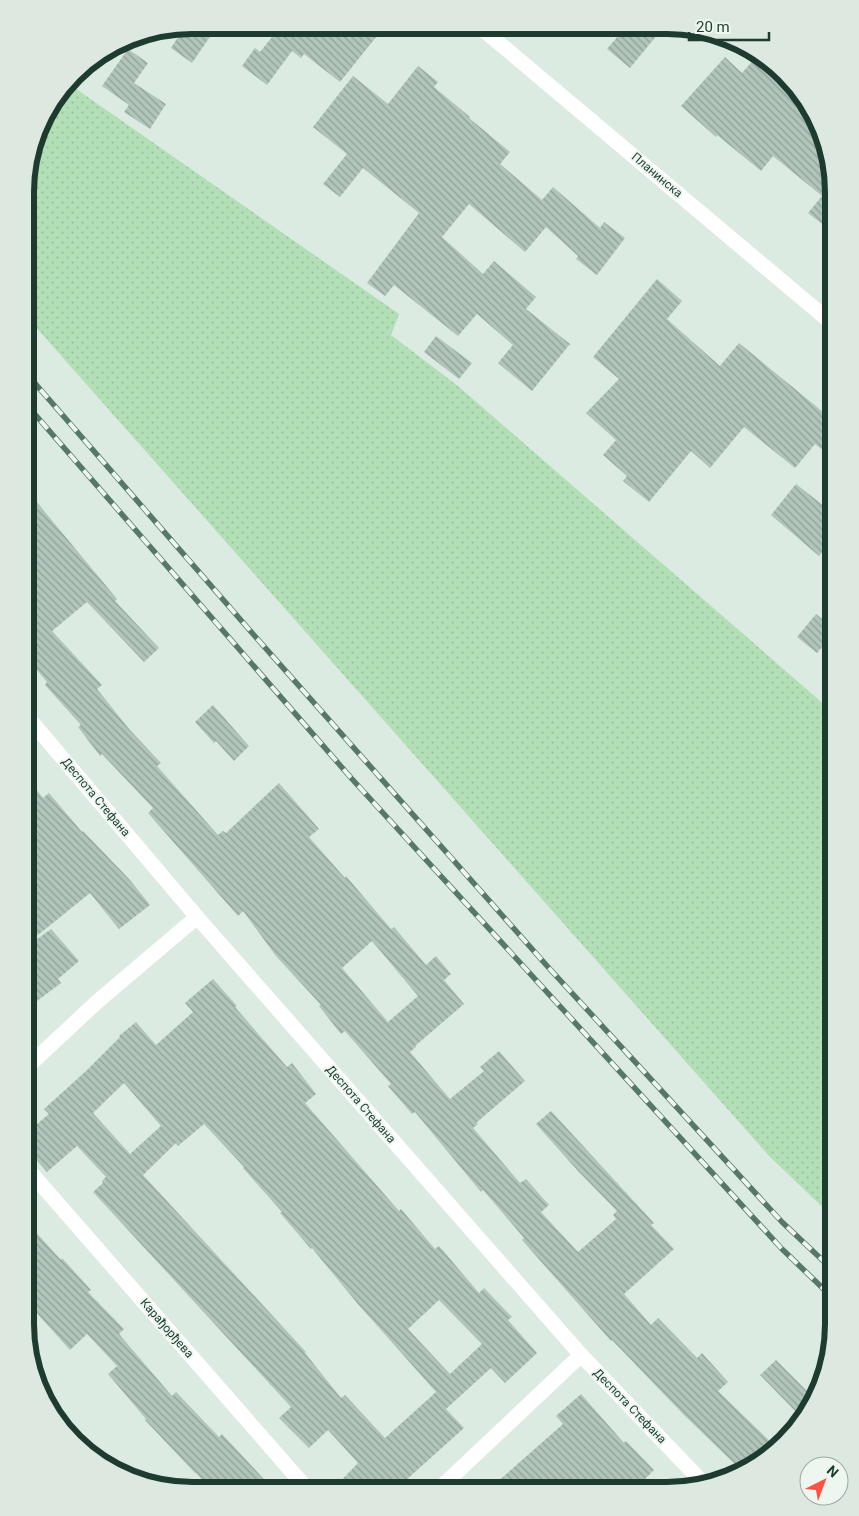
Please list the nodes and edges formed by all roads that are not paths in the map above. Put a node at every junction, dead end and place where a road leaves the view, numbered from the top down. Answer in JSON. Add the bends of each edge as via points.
{"nodes":[{"id":1,"x":488,"y":34,"type":"edge"},
{"id":2,"x":825,"y":317,"type":"edge"},
{"id":3,"x":34,"y":724,"type":"edge"},
{"id":4,"x":198,"y":918,"type":"junction"},
{"id":5,"x":34,"y":1061,"type":"edge"},
{"id":6,"x":34,"y":1176,"type":"edge"},
{"id":7,"x":581,"y":1355,"type":"junction"},
{"id":8,"x":699,"y":1479,"type":"edge"},
{"id":9,"x":301,"y":1482,"type":"edge"},
{"id":10,"x":446,"y":1482,"type":"edge"}],
"edges":[{"from":1,"to":2,"type":"street","name":"Планинска"},
{"from":3,"to":4,"type":"street","name":"Деспота Стефана"},
{"from":4,"to":5,"type":"street"},
{"from":4,"to":7,"type":"street","name":"Деспота Стефана"},
{"from":6,"to":9,"type":"street","name":"Карађорђева"},
{"from":7,"to":8,"type":"street","name":"Деспота Стефана"},
{"from":7,"to":10,"type":"street"}]}
